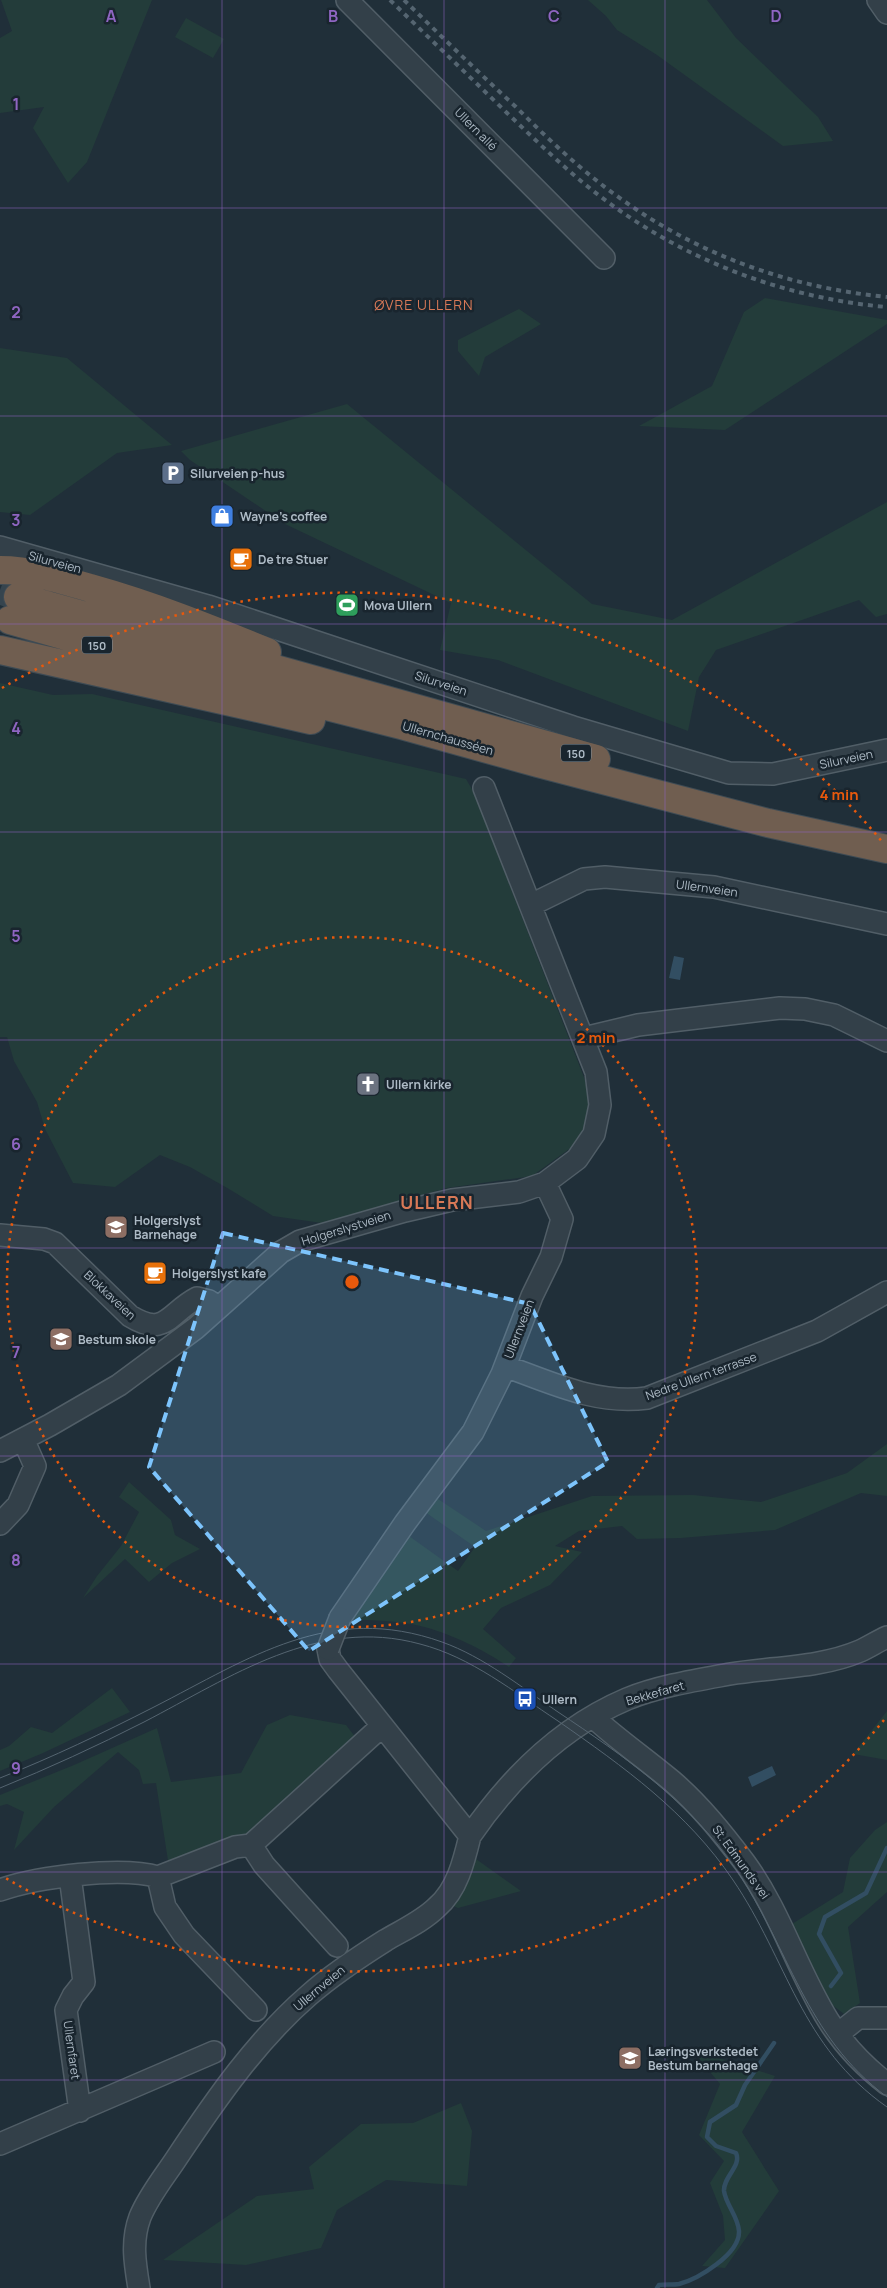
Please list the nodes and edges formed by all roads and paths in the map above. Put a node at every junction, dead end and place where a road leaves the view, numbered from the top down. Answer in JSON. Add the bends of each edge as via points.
{"nodes":[{"id":1,"x":348,"y":0,"type":"edge"},
{"id":2,"x":878,"y":0,"type":"edge"},
{"id":3,"x":887,"y":13,"type":"edge"},
{"id":4,"x":604,"y":258,"type":"dead end"},
{"id":5,"x":0,"y":547,"type":"edge"},
{"id":6,"x":0,"y":570,"type":"edge"},
{"id":7,"x":0,"y":650,"type":"edge"},
{"id":8,"x":379,"y":698,"type":"junction"},
{"id":9,"x":887,"y":750,"type":"edge"},
{"id":10,"x":538,"y":763,"type":"junction"},
{"id":11,"x":484,"y":788,"type":"dead end"},
{"id":12,"x":887,"y":830,"type":"edge"},
{"id":13,"x":887,"y":849,"type":"edge"},
{"id":14,"x":531,"y":905,"type":"junction"},
{"id":15,"x":887,"y":924,"type":"edge"},
{"id":16,"x":584,"y":1038,"type":"junction"},
{"id":17,"x":887,"y":1041,"type":"edge"},
{"id":18,"x":545,"y":1183,"type":"junction"},
{"id":19,"x":0,"y":1235,"type":"edge"},
{"id":20,"x":887,"y":1292,"type":"edge"},
{"id":21,"x":218,"y":1307,"type":"junction"},
{"id":22,"x":505,"y":1366,"type":"junction"},
{"id":23,"x":23,"y":1439,"type":"junction"},
{"id":24,"x":0,"y":1450,"type":"edge"},
{"id":25,"x":0,"y":1524,"type":"edge"},
{"id":26,"x":887,"y":1636,"type":"edge"},
{"id":27,"x":593,"y":1716,"type":"junction"},
{"id":28,"x":382,"y":1726,"type":"junction"},
{"id":29,"x":470,"y":1836,"type":"junction"},
{"id":30,"x":251,"y":1846,"type":"junction"},
{"id":31,"x":70,"y":1876,"type":"junction"},
{"id":32,"x":158,"y":1877,"type":"junction"},
{"id":33,"x":0,"y":1890,"type":"edge"},
{"id":34,"x":337,"y":1946,"type":"dead end"},
{"id":35,"x":256,"y":2010,"type":"dead end"},
{"id":36,"x":887,"y":2018,"type":"edge"},
{"id":37,"x":838,"y":2034,"type":"junction"},
{"id":38,"x":214,"y":2052,"type":"dead end"},
{"id":39,"x":887,"y":2084,"type":"edge"},
{"id":40,"x":80,"y":2111,"type":"junction"},
{"id":41,"x":0,"y":2144,"type":"edge"},
{"id":42,"x":139,"y":2288,"type":"edge"}],
"edges":[{"from":1,"to":4,"type":"street","name":"Ullern allé"},
{"from":2,"to":3,"type":"street"},
{"from":5,"to":9,"type":"street","name":"Silurveien","via":[[208,606],[573,728],[729,773],[772,774]]},
{"from":6,"to":8,"type":"highway","via":[[51,577],[130,600],[211,628]]},
{"from":7,"to":10,"type":"highway","via":[[397,739]]},
{"from":8,"to":10,"type":"highway","name":"Ullernchausséen","number":"150","via":[[14,609],[185,670]]},
{"from":8,"to":12,"type":"highway","name":"Ullernchausséen","number":"150","via":[[619,765]]},
{"from":10,"to":13,"type":"highway","name":"Ullernchausséen","number":"150"},
{"from":11,"to":14,"type":"street"},
{"from":14,"to":15,"type":"street","name":"Ullernveien","via":[[584,879],[605,877],[714,887]]},
{"from":14,"to":16,"type":"street"},
{"from":16,"to":17,"type":"street","via":[[638,1025],[780,1008],[834,1015]]},
{"from":16,"to":18,"type":"street","via":[[596,1072],[600,1105],[594,1134],[577,1159]]},
{"from":18,"to":21,"type":"street","name":"Holgerslystveien","via":[[519,1192],[452,1200],[405,1211],[300,1241],[276,1256]]},
{"from":18,"to":22,"type":"street","name":"Ullernveien","via":[[562,1219],[551,1257]]},
{"from":19,"to":21,"type":"street","name":"Blokkaveien","via":[[44,1239],[54,1244],[142,1324],[167,1323],[197,1298]]},
{"from":20,"to":22,"type":"street","name":"Nedre Ullern terrasse","via":[[817,1331],[647,1398],[629,1400],[581,1394]]},
{"from":21,"to":23,"type":"street","name":"Holgerslystveien","via":[[119,1385]]},
{"from":22,"to":28,"type":"street","name":"Ullernveien","bridge":true,"via":[[483,1414],[460,1452],[405,1523],[340,1618],[328,1649],[334,1664]]},
{"from":23,"to":24,"type":"street","name":"Holgerslystveien"},
{"from":23,"to":25,"type":"street","via":[[35,1466],[18,1505]]},
{"from":26,"to":27,"type":"street","name":"Bekkefaret","via":[[859,1651],[818,1663],[729,1674],[660,1689],[627,1699]]},
{"from":27,"to":29,"type":"street","name":"Bekkefaret","via":[[541,1753],[515,1778]]},
{"from":27,"to":37,"type":"street","name":"St. Edmunds vei","via":[[688,1796],[716,1825],[771,1904],[815,1996]]},
{"from":28,"to":29,"type":"street","name":"Ullernveien"},
{"from":28,"to":30,"type":"street"},
{"from":29,"to":42,"type":"street","name":"Ullernveien","via":[[464,1864],[454,1886],[438,1907],[349,1963],[309,1995],[274,2030],[206,2114],[147,2202],[140,2219],[134,2243]]},
{"from":30,"to":32,"type":"street","via":[[235,1847]]},
{"from":30,"to":34,"type":"street","name":"Ullernveien","via":[[264,1865]]},
{"from":31,"to":32,"type":"street","via":[[144,1873]]},
{"from":31,"to":33,"type":"street"},
{"from":31,"to":40,"type":"street","name":"Ullernfaret","via":[[84,1982],[72,1996],[66,2010]]},
{"from":32,"to":35,"type":"street","via":[[165,1907],[184,1935]]},
{"from":36,"to":37,"type":"street","via":[[858,2018]]},
{"from":37,"to":39,"type":"street","name":"St. Edmunds vei"},
{"from":38,"to":40,"type":"street"},
{"from":40,"to":41,"type":"street"}]}
